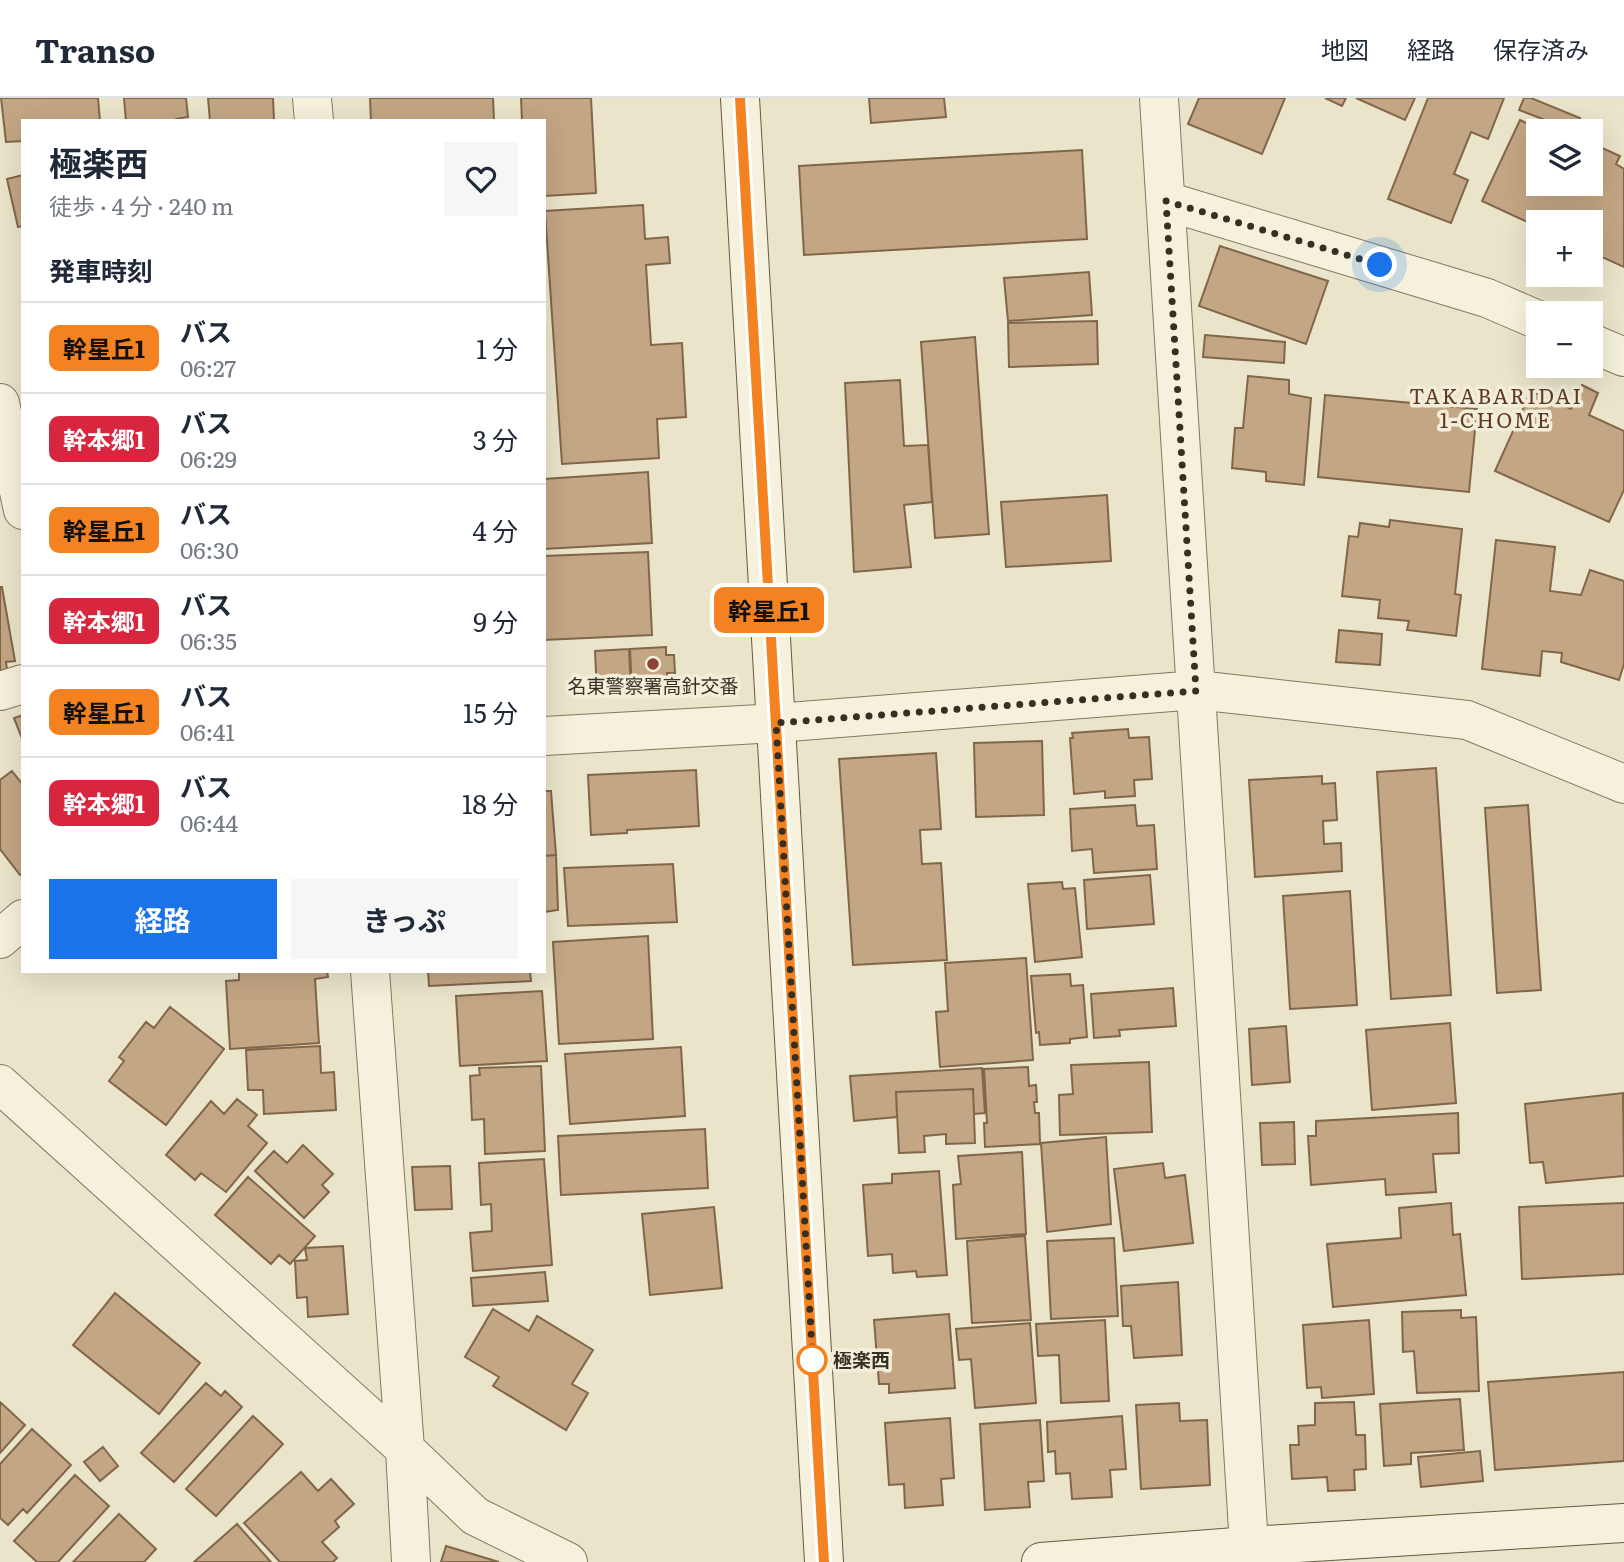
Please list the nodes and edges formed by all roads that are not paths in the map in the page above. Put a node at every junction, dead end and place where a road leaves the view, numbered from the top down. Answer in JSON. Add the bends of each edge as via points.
{"nodes":[{"id":1,"x":312,"y":98,"type":"edge"},
{"id":2,"x":740,"y":98,"type":"edge"},
{"id":3,"x":1158,"y":98,"type":"edge"},
{"id":4,"x":313,"y":119,"type":"edge"},
{"id":5,"x":1166,"y":201,"type":"junction"},
{"id":6,"x":1526,"y":315,"type":"edge"},
{"id":7,"x":1603,"y":348,"type":"edge"},
{"id":8,"x":1624,"y":357,"type":"edge"},
{"id":9,"x":0,"y":403,"type":"edge"},
{"id":10,"x":21,"y":501,"type":"edge"},
{"id":11,"x":21,"y":685,"type":"edge"},
{"id":12,"x":0,"y":691,"type":"edge"},
{"id":13,"x":1196,"y":691,"type":"junction"},
{"id":14,"x":776,"y":723,"type":"junction"},
{"id":15,"x":546,"y":736,"type":"edge"},
{"id":16,"x":1624,"y":784,"type":"edge"},
{"id":17,"x":21,"y":921,"type":"edge"},
{"id":18,"x":0,"y":939,"type":"edge"},
{"id":19,"x":370,"y":973,"type":"edge"},
{"id":20,"x":0,"y":1084,"type":"edge"},
{"id":21,"x":405,"y":1449,"type":"junction"},
{"id":22,"x":1624,"y":1523,"type":"edge"},
{"id":23,"x":1249,"y":1554,"type":"edge"},
{"id":24,"x":411,"y":1562,"type":"edge"},
{"id":25,"x":568,"y":1562,"type":"edge"},
{"id":26,"x":824,"y":1562,"type":"edge"},
{"id":27,"x":1041,"y":1562,"type":"edge"}],
"edges":[{"from":1,"to":4,"type":"street"},
{"from":2,"to":14,"type":"street"},
{"from":3,"to":5,"type":"street"},
{"from":5,"to":6,"type":"street","via":[[1487,298]]},
{"from":5,"to":13,"type":"street"},
{"from":7,"to":8,"type":"street"},
{"from":9,"to":10,"type":"street"},
{"from":11,"to":12,"type":"street"},
{"from":13,"to":14,"type":"street"},
{"from":13,"to":16,"type":"street","via":[[1468,720]]},
{"from":13,"to":23,"type":"street"},
{"from":14,"to":15,"type":"street"},
{"from":14,"to":26,"type":"street"},
{"from":17,"to":18,"type":"street"},
{"from":19,"to":21,"type":"street"},
{"from":20,"to":21,"type":"street"},
{"from":21,"to":24,"type":"street"},
{"from":21,"to":25,"type":"street","via":[[475,1516]]},
{"from":22,"to":23,"type":"street"},
{"from":23,"to":27,"type":"street"}]}
